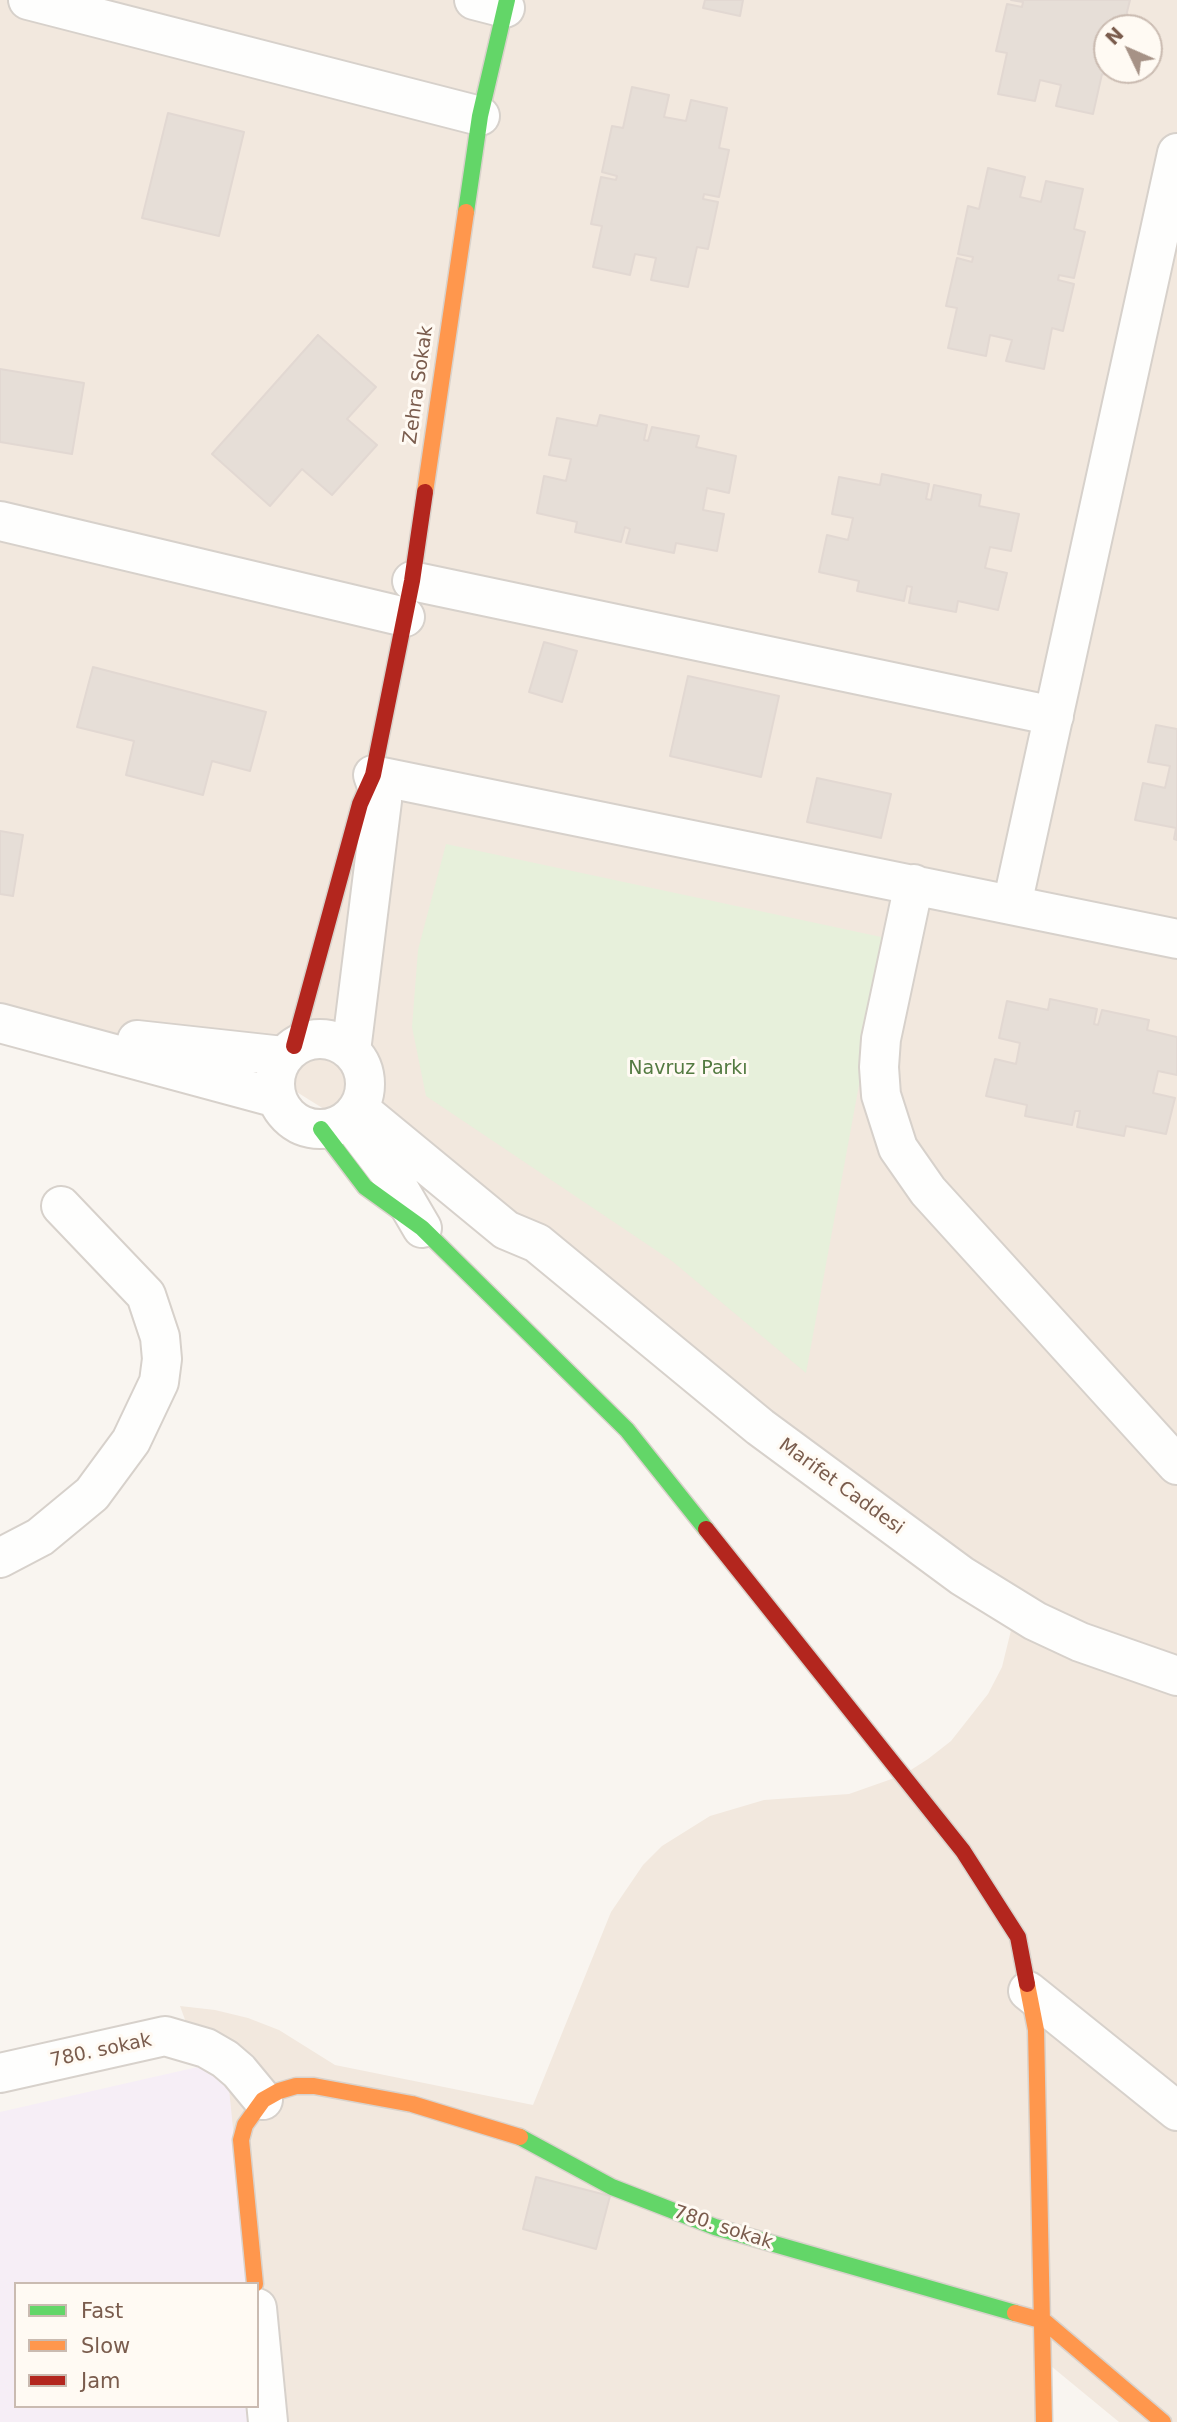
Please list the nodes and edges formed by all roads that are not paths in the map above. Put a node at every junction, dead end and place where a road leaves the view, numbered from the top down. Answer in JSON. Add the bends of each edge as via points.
{"nodes":[{"id":1,"x":38,"y":1,"type":"edge"},
{"id":2,"x":495,"y":3,"type":"edge"},
{"id":3,"x":480,"y":116,"type":"junction"},
{"id":4,"x":1177,"y":153,"type":"edge"},
{"id":5,"x":0,"y":521,"type":"edge"},
{"id":6,"x":409,"y":599,"type":"junction"},
{"id":7,"x":1054,"y":716,"type":"junction"},
{"id":8,"x":373,"y":775,"type":"junction"},
{"id":9,"x":915,"y":884,"type":"junction"},
{"id":10,"x":1012,"y":905,"type":"junction"},
{"id":11,"x":1177,"y":939,"type":"edge"},
{"id":12,"x":10,"y":1025,"type":"edge"},
{"id":13,"x":289,"y":1051,"type":"junction"},
{"id":14,"x":349,"y":1097,"type":"junction"},
{"id":15,"x":277,"y":1098,"type":"junction"},
{"id":16,"x":61,"y":1206,"type":"dead end"},
{"id":17,"x":422,"y":1228,"type":"joint"},
{"id":18,"x":1177,"y":1465,"type":"edge"},
{"id":19,"x":0,"y":1558,"type":"edge"},
{"id":20,"x":1177,"y":1676,"type":"edge"},
{"id":21,"x":1028,"y":1990,"type":"junction"},
{"id":22,"x":0,"y":2073,"type":"edge"},
{"id":23,"x":263,"y":2100,"type":"junction"},
{"id":24,"x":1177,"y":2111,"type":"edge"},
{"id":25,"x":255,"y":2282,"type":"edge"},
{"id":26,"x":1044,"y":2321,"type":"junction"},
{"id":27,"x":259,"y":2329,"type":"edge"},
{"id":28,"x":268,"y":2422,"type":"edge"},
{"id":29,"x":1044,"y":2422,"type":"edge"},
{"id":30,"x":1163,"y":2422,"type":"edge"}],
"edges":[{"from":1,"to":3,"type":"street"},
{"from":2,"to":3,"type":"street","name":"Zehra Sokak"},
{"from":3,"to":6,"type":"street","name":"Zehra Sokak"},
{"from":4,"to":7,"type":"street"},
{"from":5,"to":6,"type":"street"},
{"from":6,"to":7,"type":"street"},
{"from":6,"to":8,"type":"street","name":"Zehra Sokak"},
{"from":7,"to":10,"type":"street"},
{"from":8,"to":9,"type":"street"},
{"from":8,"to":13,"type":"street","name":"Zehra Sokak","via":[[360,804]]},
{"from":8,"to":14,"type":"street","via":[[382,801]]},
{"from":9,"to":10,"type":"street"},
{"from":9,"to":18,"type":"street","via":[[881,1038],[879,1067],[881,1095],[898,1148],[928,1191]]},
{"from":10,"to":11,"type":"street"},
{"from":12,"to":13,"type":"street"},
{"from":12,"to":15,"type":"street"},
{"from":13,"to":14,"type":"street","via":[[308,1040],[338,1042]]},
{"from":13,"to":15,"type":"street","via":[[274,1083]]},
{"from":14,"to":15,"type":"street","via":[[294,1121]]},
{"from":14,"to":17,"type":"street"},
{"from":14,"to":20,"type":"street","name":"Marifet Caddesi","via":[[521,1218],[537,1243],[760,1427],[962,1576],[1080,1642]]},
{"from":16,"to":19,"type":"street","via":[[146,1295],[160,1337],[159,1382],[131,1441],[92,1494],[40,1537]]},
{"from":17,"to":21,"type":"street","via":[[627,1430],[963,1851],[1018,1937]]},
{"from":21,"to":24,"type":"street"},
{"from":21,"to":26,"type":"street","via":[[1036,2030]]},
{"from":22,"to":23,"type":"street","name":"780. sokak","via":[[165,2036],[225,2059]]},
{"from":23,"to":25,"type":"street","via":[[252,2111],[241,2140]]},
{"from":23,"to":26,"type":"street","name":"780. sokak","via":[[296,2086],[314,2086],[463,2117],[514,2133],[612,2187],[715,2228]]},
{"from":26,"to":29,"type":"street"},
{"from":26,"to":30,"type":"street","name":"780. sokak"},
{"from":27,"to":28,"type":"street"}]}
